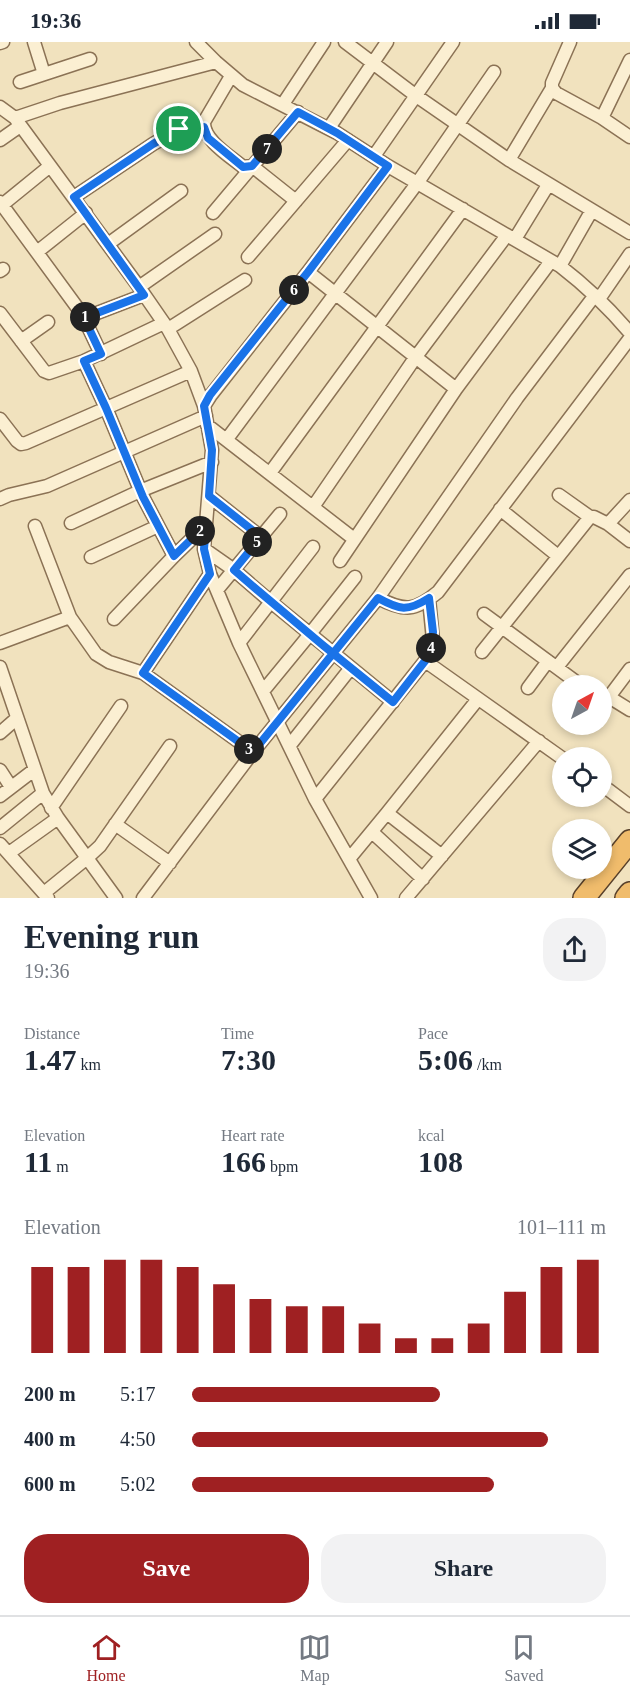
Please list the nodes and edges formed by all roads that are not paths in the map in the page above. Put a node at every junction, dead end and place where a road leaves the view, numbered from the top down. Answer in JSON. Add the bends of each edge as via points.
{"nodes":[{"id":1,"x":34,"y":42,"type":"edge"},
{"id":2,"x":324,"y":42,"type":"edge"},
{"id":3,"x":345,"y":42,"type":"edge"},
{"id":4,"x":387,"y":42,"type":"edge"},
{"id":5,"x":453,"y":42,"type":"edge"},
{"id":6,"x":570,"y":42,"type":"edge"},
{"id":7,"x":205,"y":45,"type":"edge"},
{"id":8,"x":90,"y":59,"type":"dead end"},
{"id":9,"x":630,"y":60,"type":"edge"},
{"id":10,"x":216,"y":62,"type":"junction"},
{"id":11,"x":373,"y":63,"type":"junction"},
{"id":12,"x":495,"y":72,"type":"dead end"},
{"id":13,"x":45,"y":74,"type":"junction"},
{"id":14,"x":231,"y":76,"type":"junction"},
{"id":15,"x":20,"y":82,"type":"dead end"},
{"id":16,"x":552,"y":88,"type":"junction"},
{"id":17,"x":415,"y":95,"type":"junction"},
{"id":18,"x":284,"y":104,"type":"junction"},
{"id":19,"x":0,"y":107,"type":"edge"},
{"id":20,"x":298,"y":112,"type":"junction"},
{"id":21,"x":602,"y":118,"type":"junction"},
{"id":22,"x":17,"y":122,"type":"junction"},
{"id":23,"x":458,"y":125,"type":"junction"},
{"id":24,"x":204,"y":127,"type":"junction"},
{"id":25,"x":329,"y":128,"type":"junction"},
{"id":26,"x":630,"y":137,"type":"edge"},
{"id":27,"x":0,"y":140,"type":"edge"},
{"id":28,"x":348,"y":140,"type":"junction"},
{"id":29,"x":374,"y":156,"type":"junction"},
{"id":30,"x":509,"y":160,"type":"junction"},
{"id":31,"x":50,"y":166,"type":"junction"},
{"id":32,"x":252,"y":166,"type":"junction"},
{"id":33,"x":388,"y":166,"type":"junction"},
{"id":34,"x":418,"y":182,"type":"junction"},
{"id":35,"x":548,"y":184,"type":"junction"},
{"id":36,"x":181,"y":190,"type":"dead end"},
{"id":37,"x":74,"y":197,"type":"junction"},
{"id":38,"x":296,"y":201,"type":"junction"},
{"id":39,"x":1,"y":203,"type":"edge"},
{"id":40,"x":463,"y":209,"type":"junction"},
{"id":41,"x":592,"y":210,"type":"junction"},
{"id":42,"x":86,"y":213,"type":"junction"},
{"id":43,"x":213,"y":213,"type":"dead end"},
{"id":44,"x":630,"y":233,"type":"edge"},
{"id":45,"x":215,"y":234,"type":"dead end"},
{"id":46,"x":511,"y":237,"type":"junction"},
{"id":47,"x":108,"y":244,"type":"junction"},
{"id":48,"x":37,"y":252,"type":"junction"},
{"id":49,"x":630,"y":254,"type":"edge"},
{"id":50,"x":248,"y":257,"type":"dead end"},
{"id":51,"x":555,"y":264,"type":"junction"},
{"id":52,"x":308,"y":272,"type":"junction"},
{"id":53,"x":245,"y":279,"type":"dead end"},
{"id":54,"x":142,"y":291,"type":"junction"},
{"id":55,"x":336,"y":293,"type":"junction"},
{"id":56,"x":597,"y":297,"type":"junction"},
{"id":57,"x":0,"y":313,"type":"edge"},
{"id":58,"x":84,"y":318,"type":"junction"},
{"id":59,"x":48,"y":322,"type":"dead end"},
{"id":60,"x":166,"y":326,"type":"junction"},
{"id":61,"x":376,"y":326,"type":"junction"},
{"id":62,"x":630,"y":333,"type":"edge"},
{"id":63,"x":630,"y":338,"type":"edge"},
{"id":64,"x":21,"y":341,"type":"junction"},
{"id":65,"x":101,"y":354,"type":"junction"},
{"id":66,"x":415,"y":358,"type":"junction"},
{"id":67,"x":84,"y":361,"type":"junction"},
{"id":68,"x":191,"y":371,"type":"junction"},
{"id":69,"x":456,"y":389,"type":"junction"},
{"id":70,"x":106,"y":408,"type":"junction"},
{"id":71,"x":205,"y":415,"type":"junction"},
{"id":72,"x":0,"y":419,"type":"edge"},
{"id":73,"x":227,"y":439,"type":"junction"},
{"id":74,"x":123,"y":452,"type":"junction"},
{"id":75,"x":212,"y":462,"type":"junction"},
{"id":76,"x":270,"y":473,"type":"junction"},
{"id":77,"x":140,"y":491,"type":"junction"},
{"id":78,"x":559,"y":495,"type":"dead end"},
{"id":79,"x":209,"y":496,"type":"junction"},
{"id":80,"x":0,"y":499,"type":"edge"},
{"id":81,"x":630,"y":500,"type":"edge"},
{"id":82,"x":313,"y":507,"type":"junction"},
{"id":83,"x":500,"y":509,"type":"junction"},
{"id":84,"x":280,"y":514,"type":"dead end"},
{"id":85,"x":590,"y":517,"type":"junction"},
{"id":86,"x":71,"y":523,"type":"dead end"},
{"id":87,"x":608,"y":524,"type":"junction"},
{"id":88,"x":206,"y":525,"type":"junction"},
{"id":89,"x":35,"y":526,"type":"dead end"},
{"id":90,"x":158,"y":526,"type":"junction"},
{"id":91,"x":261,"y":537,"type":"junction"},
{"id":92,"x":354,"y":539,"type":"junction"},
{"id":93,"x":630,"y":541,"type":"edge"},
{"id":94,"x":313,"y":547,"type":"dead end"},
{"id":95,"x":204,"y":549,"type":"junction"},
{"id":96,"x":174,"y":556,"type":"junction"},
{"id":97,"x":558,"y":556,"type":"junction"},
{"id":98,"x":91,"y":557,"type":"dead end"},
{"id":99,"x":340,"y":561,"type":"dead end"},
{"id":100,"x":234,"y":570,"type":"junction"},
{"id":101,"x":210,"y":574,"type":"junction"},
{"id":102,"x":630,"y":575,"type":"edge"},
{"id":103,"x":355,"y":577,"type":"dead end"},
{"id":104,"x":217,"y":591,"type":"junction"},
{"id":105,"x":378,"y":598,"type":"junction"},
{"id":106,"x":429,"y":598,"type":"junction"},
{"id":107,"x":271,"y":602,"type":"junction"},
{"id":108,"x":484,"y":614,"type":"dead end"},
{"id":109,"x":70,"y":617,"type":"junction"},
{"id":110,"x":114,"y":619,"type":"dead end"},
{"id":111,"x":501,"y":627,"type":"junction"},
{"id":112,"x":310,"y":634,"type":"junction"},
{"id":113,"x":239,"y":643,"type":"junction"},
{"id":114,"x":0,"y":644,"type":"edge"},
{"id":115,"x":482,"y":652,"type":"dead end"},
{"id":116,"x":334,"y":654,"type":"junction"},
{"id":117,"x":425,"y":661,"type":"junction"},
{"id":118,"x":552,"y":664,"type":"junction"},
{"id":119,"x":0,"y":668,"type":"edge"},
{"id":120,"x":351,"y":669,"type":"junction"},
{"id":121,"x":630,"y":669,"type":"edge"},
{"id":122,"x":143,"y":673,"type":"junction"},
{"id":123,"x":567,"y":675,"type":"edge"},
{"id":124,"x":528,"y":688,"type":"dead end"},
{"id":125,"x":264,"y":690,"type":"junction"},
{"id":126,"x":478,"y":699,"type":"junction"},
{"id":127,"x":393,"y":702,"type":"junction"},
{"id":128,"x":121,"y":706,"type":"dead end"},
{"id":129,"x":630,"y":710,"type":"edge"},
{"id":130,"x":16,"y":719,"type":"junction"},
{"id":131,"x":278,"y":721,"type":"junction"},
{"id":132,"x":0,"y":733,"type":"edge"},
{"id":133,"x":538,"y":741,"type":"junction"},
{"id":134,"x":290,"y":745,"type":"junction"},
{"id":135,"x":170,"y":746,"type":"dead end"},
{"id":136,"x":552,"y":751,"type":"edge"},
{"id":137,"x":253,"y":752,"type":"junction"},
{"id":138,"x":0,"y":770,"type":"edge"},
{"id":139,"x":34,"y":770,"type":"junction"},
{"id":140,"x":11,"y":788,"type":"junction"},
{"id":141,"x":612,"y":792,"type":"edge"},
{"id":142,"x":43,"y":793,"type":"junction"},
{"id":143,"x":0,"y":796,"type":"edge"},
{"id":144,"x":315,"y":799,"type":"junction"},
{"id":145,"x":630,"y":806,"type":"edge"},
{"id":146,"x":55,"y":813,"type":"junction"},
{"id":147,"x":387,"y":813,"type":"junction"},
{"id":148,"x":115,"y":824,"type":"junction"},
{"id":149,"x":0,"y":828,"type":"edge"},
{"id":150,"x":372,"y":832,"type":"junction"},
{"id":151,"x":630,"y":841,"type":"edge"},
{"id":152,"x":5,"y":848,"type":"edge"},
{"id":153,"x":442,"y":856,"type":"junction"},
{"id":154,"x":87,"y":858,"type":"junction"},
{"id":155,"x":349,"y":859,"type":"junction"},
{"id":156,"x":170,"y":863,"type":"junction"},
{"id":157,"x":423,"y":879,"type":"junction"},
{"id":158,"x":630,"y":893,"type":"edge"},
{"id":159,"x":46,"y":896,"type":"edge"},
{"id":160,"x":116,"y":898,"type":"edge"},
{"id":161,"x":143,"y":898,"type":"edge"},
{"id":162,"x":371,"y":898,"type":"edge"},
{"id":163,"x":406,"y":898,"type":"edge"},
{"id":164,"x":584,"y":898,"type":"edge"},
{"id":165,"x":626,"y":898,"type":"edge"}],
"edges":[{"from":1,"to":13,"type":"street"},
{"from":2,"to":18,"type":"street"},
{"from":3,"to":11,"type":"street"},
{"from":4,"to":11,"type":"street"},
{"from":5,"to":17,"type":"street"},
{"from":6,"to":16,"type":"street"},
{"from":7,"to":10,"type":"street"},
{"from":8,"to":13,"type":"street"},
{"from":9,"to":21,"type":"street"},
{"from":10,"to":14,"type":"street"},
{"from":10,"to":22,"type":"street","via":[[60,103]]},
{"from":11,"to":17,"type":"street"},
{"from":11,"to":25,"type":"street"},
{"from":12,"to":23,"type":"street"},
{"from":13,"to":15,"type":"street"},
{"from":14,"to":18,"type":"street"},
{"from":14,"to":24,"type":"street"},
{"from":16,"to":21,"type":"street"},
{"from":16,"to":30,"type":"street"},
{"from":17,"to":23,"type":"street"},
{"from":17,"to":29,"type":"street"},
{"from":18,"to":20,"type":"street"},
{"from":19,"to":22,"type":"street"},
{"from":20,"to":25,"type":"street"},
{"from":20,"to":32,"type":"street"},
{"from":21,"to":26,"type":"street"},
{"from":22,"to":27,"type":"street"},
{"from":22,"to":31,"type":"street"},
{"from":23,"to":30,"type":"street"},
{"from":23,"to":34,"type":"street"},
{"from":24,"to":32,"type":"street","via":[[208,138],[243,167]]},
{"from":24,"to":37,"type":"street","via":[[179,129]]},
{"from":25,"to":28,"type":"street"},
{"from":28,"to":29,"type":"street"},
{"from":28,"to":38,"type":"street"},
{"from":29,"to":33,"type":"street"},
{"from":30,"to":35,"type":"street"},
{"from":31,"to":37,"type":"street"},
{"from":31,"to":39,"type":"street"},
{"from":32,"to":38,"type":"street"},
{"from":32,"to":43,"type":"street"},
{"from":33,"to":34,"type":"street"},
{"from":33,"to":52,"type":"street"},
{"from":34,"to":40,"type":"street"},
{"from":34,"to":55,"type":"street"},
{"from":35,"to":41,"type":"street"},
{"from":35,"to":46,"type":"street"},
{"from":36,"to":47,"type":"street"},
{"from":37,"to":42,"type":"street"},
{"from":38,"to":50,"type":"street"},
{"from":39,"to":48,"type":"street"},
{"from":40,"to":46,"type":"street"},
{"from":40,"to":61,"type":"street"},
{"from":41,"to":44,"type":"street"},
{"from":41,"to":51,"type":"street"},
{"from":42,"to":47,"type":"street"},
{"from":42,"to":48,"type":"street"},
{"from":45,"to":54,"type":"street"},
{"from":46,"to":51,"type":"street"},
{"from":46,"to":66,"type":"street"},
{"from":47,"to":54,"type":"street"},
{"from":48,"to":58,"type":"street"},
{"from":49,"to":56,"type":"street"},
{"from":51,"to":56,"type":"street"},
{"from":51,"to":69,"type":"street"},
{"from":52,"to":55,"type":"street"},
{"from":52,"to":71,"type":"street","via":[[210,395]]},
{"from":53,"to":60,"type":"street"},
{"from":54,"to":58,"type":"street"},
{"from":54,"to":60,"type":"street"},
{"from":55,"to":61,"type":"street"},
{"from":55,"to":73,"type":"street"},
{"from":56,"to":62,"type":"street"},
{"from":56,"to":105,"type":"street","via":[[517,398]]},
{"from":57,"to":64,"type":"street"},
{"from":58,"to":65,"type":"street"},
{"from":59,"to":64,"type":"street"},
{"from":60,"to":65,"type":"street"},
{"from":60,"to":68,"type":"street"},
{"from":61,"to":66,"type":"street"},
{"from":61,"to":76,"type":"street"},
{"from":63,"to":83,"type":"street"},
{"from":64,"to":67,"type":"street","via":[[44,372]]},
{"from":65,"to":67,"type":"street"},
{"from":66,"to":69,"type":"street"},
{"from":66,"to":82,"type":"street"},
{"from":67,"to":70,"type":"street"},
{"from":68,"to":70,"type":"street"},
{"from":68,"to":71,"type":"street"},
{"from":69,"to":92,"type":"street"},
{"from":70,"to":72,"type":"street","via":[[21,444]]},
{"from":70,"to":74,"type":"street"},
{"from":71,"to":73,"type":"street"},
{"from":71,"to":74,"type":"street"},
{"from":71,"to":75,"type":"street"},
{"from":73,"to":76,"type":"street"},
{"from":74,"to":77,"type":"street"},
{"from":74,"to":80,"type":"street","via":[[47,486]]},
{"from":75,"to":77,"type":"street"},
{"from":75,"to":79,"type":"street"},
{"from":76,"to":82,"type":"street"},
{"from":77,"to":86,"type":"street"},
{"from":77,"to":90,"type":"street"},
{"from":78,"to":85,"type":"street"},
{"from":79,"to":88,"type":"street"},
{"from":79,"to":91,"type":"street"},
{"from":81,"to":87,"type":"street"},
{"from":82,"to":92,"type":"street"},
{"from":83,"to":97,"type":"street"},
{"from":83,"to":106,"type":"street","via":[[438,592]]},
{"from":84,"to":91,"type":"street"},
{"from":85,"to":87,"type":"street"},
{"from":85,"to":97,"type":"street"},
{"from":87,"to":93,"type":"street"},
{"from":88,"to":95,"type":"street"},
{"from":88,"to":96,"type":"street"},
{"from":89,"to":109,"type":"street"},
{"from":90,"to":96,"type":"street"},
{"from":90,"to":98,"type":"street"},
{"from":91,"to":100,"type":"street"},
{"from":92,"to":99,"type":"street"},
{"from":94,"to":107,"type":"street"},
{"from":95,"to":100,"type":"street"},
{"from":95,"to":101,"type":"street"},
{"from":96,"to":110,"type":"street"},
{"from":97,"to":111,"type":"street"},
{"from":100,"to":104,"type":"street"},
{"from":100,"to":107,"type":"street"},
{"from":101,"to":104,"type":"street"},
{"from":101,"to":122,"type":"street"},
{"from":102,"to":118,"type":"street"},
{"from":103,"to":112,"type":"street"},
{"from":104,"to":113,"type":"street"},
{"from":105,"to":106,"type":"street","via":[[405,609]]},
{"from":105,"to":116,"type":"street"},
{"from":106,"to":117,"type":"street","via":[[433,640]]},
{"from":107,"to":112,"type":"street"},
{"from":107,"to":113,"type":"street"},
{"from":108,"to":111,"type":"street"},
{"from":109,"to":114,"type":"street"},
{"from":109,"to":122,"type":"street","via":[[96,654]]},
{"from":111,"to":115,"type":"street"},
{"from":111,"to":118,"type":"street"},
{"from":112,"to":116,"type":"street"},
{"from":112,"to":125,"type":"street"},
{"from":113,"to":125,"type":"street"},
{"from":116,"to":120,"type":"street"},
{"from":116,"to":131,"type":"street"},
{"from":117,"to":126,"type":"street"},
{"from":117,"to":127,"type":"street"},
{"from":118,"to":123,"type":"street"},
{"from":118,"to":124,"type":"street"},
{"from":119,"to":130,"type":"street"},
{"from":120,"to":127,"type":"street"},
{"from":120,"to":134,"type":"street"},
{"from":121,"to":129,"type":"street","via":[[609,697]]},
{"from":122,"to":137,"type":"street"},
{"from":125,"to":131,"type":"street"},
{"from":126,"to":133,"type":"street"},
{"from":126,"to":147,"type":"street"},
{"from":127,"to":144,"type":"street"},
{"from":128,"to":146,"type":"street"},
{"from":130,"to":132,"type":"street"},
{"from":130,"to":139,"type":"street"},
{"from":131,"to":134,"type":"street"},
{"from":131,"to":137,"type":"street"},
{"from":133,"to":136,"type":"street"},
{"from":133,"to":153,"type":"street"},
{"from":134,"to":144,"type":"street"},
{"from":135,"to":148,"type":"street"},
{"from":137,"to":156,"type":"street"},
{"from":138,"to":140,"type":"street"},
{"from":139,"to":140,"type":"street"},
{"from":139,"to":142,"type":"street"},
{"from":140,"to":143,"type":"street"},
{"from":141,"to":145,"type":"street"},
{"from":142,"to":146,"type":"street"},
{"from":142,"to":149,"type":"street"},
{"from":144,"to":155,"type":"street"},
{"from":146,"to":152,"type":"street"},
{"from":146,"to":154,"type":"street"},
{"from":147,"to":150,"type":"street"},
{"from":147,"to":153,"type":"street"},
{"from":148,"to":154,"type":"street"},
{"from":148,"to":156,"type":"street"},
{"from":150,"to":155,"type":"street"},
{"from":150,"to":157,"type":"street"},
{"from":151,"to":164,"type":"highway"},
{"from":152,"to":159,"type":"street"},
{"from":153,"to":157,"type":"street"},
{"from":154,"to":159,"type":"street"},
{"from":154,"to":160,"type":"street"},
{"from":155,"to":162,"type":"street"},
{"from":156,"to":161,"type":"street"},
{"from":157,"to":163,"type":"street"},
{"from":158,"to":165,"type":"highway"}]}
